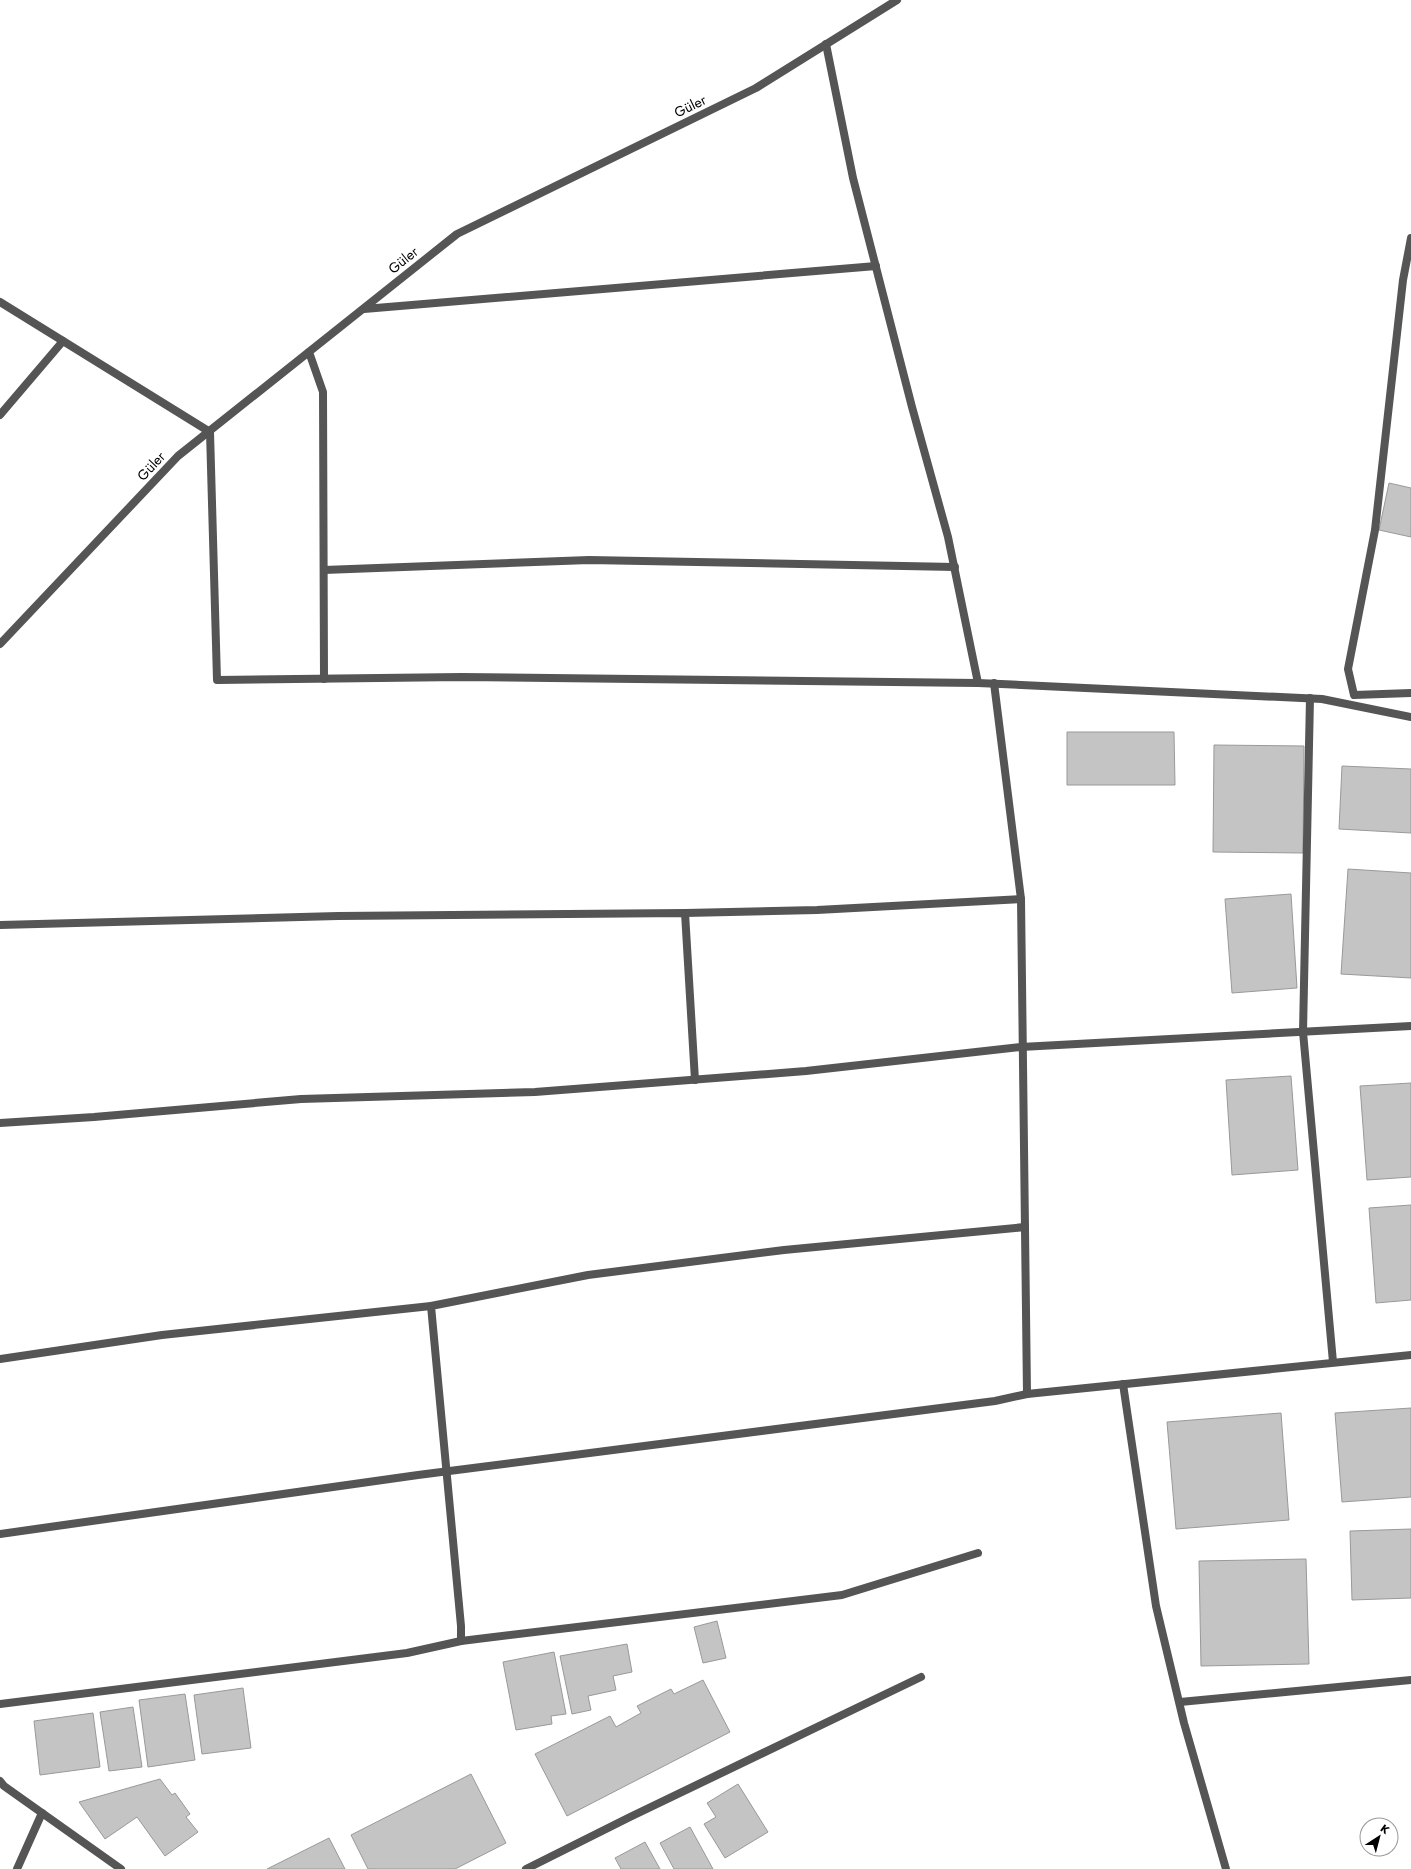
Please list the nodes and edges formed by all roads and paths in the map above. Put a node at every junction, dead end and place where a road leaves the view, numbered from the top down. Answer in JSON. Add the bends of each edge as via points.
{"nodes":[{"id":1,"x":897,"y":0,"type":"edge"},
{"id":2,"x":826,"y":44,"type":"junction"},
{"id":3,"x":1411,"y":238,"type":"edge"},
{"id":4,"x":876,"y":266,"type":"junction"},
{"id":5,"x":0,"y":302,"type":"edge"},
{"id":6,"x":364,"y":309,"type":"junction"},
{"id":7,"x":63,"y":341,"type":"junction"},
{"id":8,"x":309,"y":352,"type":"junction"},
{"id":9,"x":0,"y":415,"type":"edge"},
{"id":10,"x":210,"y":432,"type":"junction"},
{"id":11,"x":954,"y":567,"type":"junction"},
{"id":12,"x":324,"y":570,"type":"junction"},
{"id":13,"x":0,"y":644,"type":"edge"},
{"id":14,"x":324,"y":679,"type":"junction"},
{"id":15,"x":978,"y":682,"type":"junction"},
{"id":16,"x":994,"y":683,"type":"junction"},
{"id":17,"x":1411,"y":693,"type":"edge"},
{"id":18,"x":1310,"y":698,"type":"junction"},
{"id":19,"x":1411,"y":717,"type":"edge"},
{"id":20,"x":1020,"y":899,"type":"junction"},
{"id":21,"x":685,"y":913,"type":"junction"},
{"id":22,"x":0,"y":925,"type":"edge"},
{"id":23,"x":1411,"y":1026,"type":"edge"},
{"id":24,"x":1303,"y":1032,"type":"junction"},
{"id":25,"x":1021,"y":1047,"type":"junction"},
{"id":26,"x":695,"y":1080,"type":"junction"},
{"id":27,"x":0,"y":1123,"type":"edge"},
{"id":28,"x":1025,"y":1227,"type":"junction"},
{"id":29,"x":431,"y":1306,"type":"junction"},
{"id":30,"x":1411,"y":1355,"type":"edge"},
{"id":31,"x":0,"y":1359,"type":"edge"},
{"id":32,"x":1334,"y":1362,"type":"junction"},
{"id":33,"x":1123,"y":1384,"type":"junction"},
{"id":34,"x":1027,"y":1394,"type":"junction"},
{"id":35,"x":447,"y":1471,"type":"junction"},
{"id":36,"x":0,"y":1534,"type":"edge"},
{"id":37,"x":978,"y":1553,"type":"dead end"},
{"id":38,"x":461,"y":1641,"type":"junction"},
{"id":39,"x":921,"y":1677,"type":"dead end"},
{"id":40,"x":1411,"y":1680,"type":"edge"},
{"id":41,"x":1180,"y":1702,"type":"junction"},
{"id":42,"x":0,"y":1704,"type":"edge"},
{"id":43,"x":0,"y":1781,"type":"edge"},
{"id":44,"x":42,"y":1813,"type":"junction"},
{"id":45,"x":17,"y":1869,"type":"edge"},
{"id":46,"x":121,"y":1869,"type":"edge"},
{"id":47,"x":526,"y":1869,"type":"edge"},
{"id":48,"x":1226,"y":1869,"type":"edge"}],
"edges":[{"from":1,"to":2,"type":"street","name":"Güler"},
{"from":2,"to":4,"type":"street","via":[[853,178]]},
{"from":2,"to":6,"type":"street","name":"Güler","via":[[756,88],[457,234]]},
{"from":3,"to":17,"type":"street","via":[[1403,280],[1375,530],[1348,669],[1354,694]]},
{"from":4,"to":6,"type":"street"},
{"from":4,"to":11,"type":"street"},
{"from":5,"to":7,"type":"street"},
{"from":6,"to":8,"type":"street","name":"Güler"},
{"from":7,"to":9,"type":"street"},
{"from":7,"to":10,"type":"street"},
{"from":8,"to":10,"type":"street","name":"Güler"},
{"from":8,"to":12,"type":"street","via":[[323,392]]},
{"from":10,"to":13,"type":"street","name":"Güler","via":[[178,456]]},
{"from":10,"to":14,"type":"street","via":[[216,680]]},
{"from":11,"to":12,"type":"street","via":[[589,560]]},
{"from":11,"to":15,"type":"street"},
{"from":12,"to":14,"type":"street"},
{"from":14,"to":15,"type":"street","via":[[462,677]]},
{"from":15,"to":16,"type":"street"},
{"from":16,"to":18,"type":"street"},
{"from":16,"to":20,"type":"street"},
{"from":18,"to":19,"type":"street"},
{"from":18,"to":24,"type":"street"},
{"from":20,"to":21,"type":"street","via":[[817,910]]},
{"from":20,"to":25,"type":"street"},
{"from":21,"to":22,"type":"street","via":[[338,916]]},
{"from":21,"to":26,"type":"street"},
{"from":23,"to":24,"type":"street"},
{"from":24,"to":25,"type":"street"},
{"from":24,"to":32,"type":"street"},
{"from":25,"to":26,"type":"street","via":[[806,1071]]},
{"from":25,"to":28,"type":"street"},
{"from":26,"to":27,"type":"street","via":[[535,1092],[301,1099]]},
{"from":28,"to":29,"type":"street","via":[[784,1250],[588,1275]]},
{"from":28,"to":34,"type":"street"},
{"from":29,"to":31,"type":"street","via":[[162,1335]]},
{"from":29,"to":35,"type":"street"},
{"from":30,"to":32,"type":"street"},
{"from":32,"to":33,"type":"street"},
{"from":33,"to":34,"type":"street"},
{"from":33,"to":41,"type":"street","via":[[1156,1606]]},
{"from":34,"to":35,"type":"street","via":[[995,1401]]},
{"from":35,"to":36,"type":"street"},
{"from":35,"to":38,"type":"street"},
{"from":37,"to":38,"type":"street","via":[[842,1595]]},
{"from":38,"to":42,"type":"street","via":[[406,1653]]},
{"from":39,"to":47,"type":"street"},
{"from":40,"to":41,"type":"street"},
{"from":41,"to":48,"type":"street"},
{"from":43,"to":44,"type":"street"},
{"from":44,"to":45,"type":"street"},
{"from":44,"to":46,"type":"street"}]}
